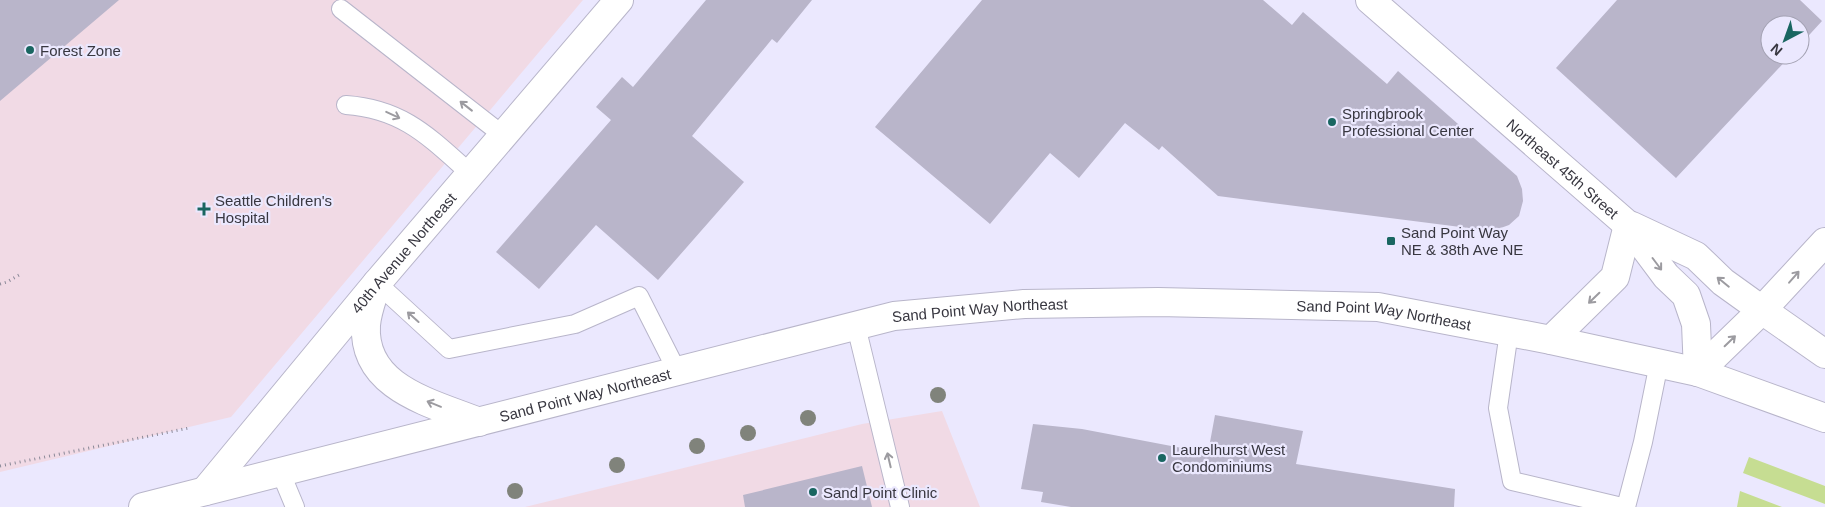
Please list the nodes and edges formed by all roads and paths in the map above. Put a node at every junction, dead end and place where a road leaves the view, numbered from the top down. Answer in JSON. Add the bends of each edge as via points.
{"nodes":[{"id":1,"x":619,"y":0,"type":"edge"},
{"id":2,"x":1370,"y":0,"type":"edge"},
{"id":3,"x":341,"y":8,"type":"dead end"},
{"id":4,"x":346,"y":105,"type":"dead end"},
{"id":5,"x":504,"y":136,"type":"junction"},
{"id":6,"x":471,"y":174,"type":"junction"},
{"id":7,"x":1628,"y":225,"type":"junction"},
{"id":8,"x":1825,"y":242,"type":"edge"},
{"id":9,"x":19,"y":275,"type":"dead end"},
{"id":10,"x":0,"y":284,"type":"edge"},
{"id":11,"x":376,"y":284,"type":"junction"},
{"id":12,"x":1762,"y":310,"type":"junction"},
{"id":13,"x":856,"y":326,"type":"junction"},
{"id":14,"x":1509,"y":332,"type":"junction"},
{"id":15,"x":1551,"y":340,"type":"junction"},
{"id":16,"x":1825,"y":354,"type":"edge"},
{"id":17,"x":1659,"y":363,"type":"junction"},
{"id":18,"x":677,"y":371,"type":"junction"},
{"id":19,"x":1698,"y":372,"type":"junction"},
{"id":20,"x":1825,"y":418,"type":"edge"},
{"id":21,"x":479,"y":422,"type":"junction"},
{"id":22,"x":189,"y":428,"type":"dead end"},
{"id":23,"x":0,"y":466,"type":"edge"},
{"id":24,"x":280,"y":471,"type":"junction"},
{"id":25,"x":198,"y":499,"type":"edge"},
{"id":26,"x":143,"y":507,"type":"edge"},
{"id":27,"x":295,"y":507,"type":"edge"},
{"id":28,"x":900,"y":507,"type":"edge"},
{"id":29,"x":1622,"y":507,"type":"edge"},
{"id":30,"x":1626,"y":507,"type":"edge"}],
"edges":[{"from":1,"to":5,"type":"main road","name":"40th Avenue Northeast"},
{"from":2,"to":7,"type":"main road","name":"Northeast 45th Street"},
{"from":5,"to":3,"type":"lane","one_way":true},
{"from":4,"to":6,"type":"lane","one_way":true,"via":[[376,109],[417,128]]},
{"from":5,"to":6,"type":"main road","name":"40th Avenue Northeast"},
{"from":6,"to":11,"type":"main road","name":"40th Avenue Northeast"},
{"from":12,"to":7,"type":"main road","one_way":true,"via":[[1723,282],[1696,256]]},
{"from":7,"to":15,"type":"main road","one_way":true,"via":[[1615,277]]},
{"from":7,"to":19,"type":"main road","name":"Northeast 45th Street","one_way":true,"via":[[1666,276],[1686,295],[1696,324]]},
{"from":12,"to":8,"type":"main road","one_way":true},
{"from":9,"to":10,"type":"path"},
{"from":18,"to":11,"type":"lane","one_way":true,"via":[[640,296],[575,324],[449,349]]},
{"from":21,"to":11,"type":"main road","one_way":true,"via":[[405,392],[388,381],[373,362],[366,324]]},
{"from":11,"to":25,"type":"main road","name":"40th Avenue Northeast"},
{"from":12,"to":16,"type":"main road"},
{"from":19,"to":12,"type":"main road","one_way":true},
{"from":13,"to":14,"type":"main road","name":"Sand Point Way Northeast","via":[[894,316],[1024,304],[1158,302],[1378,307]]},
{"from":13,"to":18,"type":"main road","name":"Sand Point Way Northeast"},
{"from":28,"to":13,"type":"lane","one_way":true},
{"from":14,"to":15,"type":"main road","name":"Sand Point Way Northeast"},
{"from":14,"to":29,"type":"lane","via":[[1498,408],[1512,481]]},
{"from":15,"to":17,"type":"main road","name":"Sand Point Way Northeast"},
{"from":17,"to":19,"type":"main road","name":"Sand Point Way Northeast"},
{"from":17,"to":30,"type":"lane","via":[[1644,442]]},
{"from":18,"to":21,"type":"main road","name":"Sand Point Way Northeast"},
{"from":19,"to":20,"type":"main road","name":"Sand Point Way Northeast"},
{"from":21,"to":24,"type":"main road","name":"Sand Point Way Northeast"},
{"from":22,"to":23,"type":"path"},
{"from":24,"to":25,"type":"main road","name":"Sand Point Way Northeast"},
{"from":24,"to":27,"type":"lane"},
{"from":25,"to":26,"type":"main road","name":"Sand Point Way Northeast"}]}
